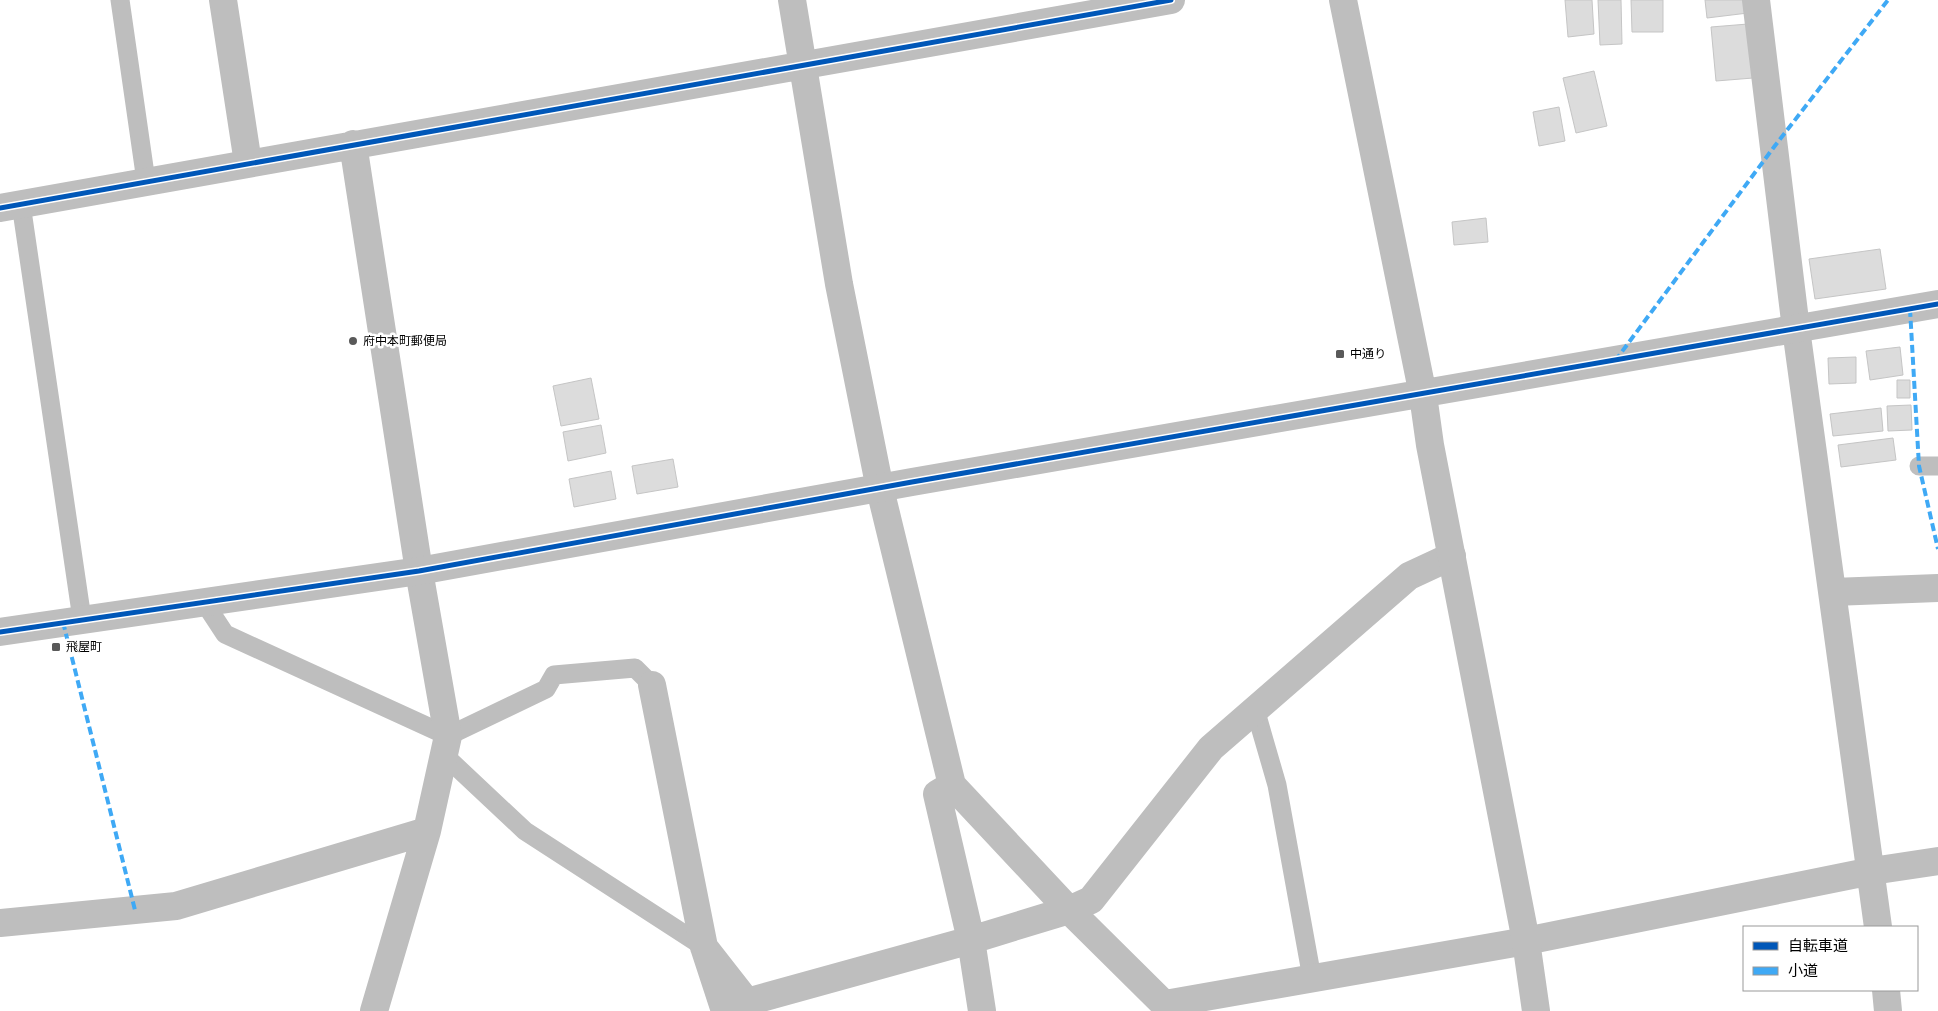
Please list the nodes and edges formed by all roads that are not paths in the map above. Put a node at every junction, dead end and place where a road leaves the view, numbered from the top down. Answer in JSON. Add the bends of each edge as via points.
{"nodes":[{"id":1,"x":120,"y":0,"type":"edge"},
{"id":2,"x":223,"y":0,"type":"edge"},
{"id":3,"x":792,"y":0,"type":"edge"},
{"id":4,"x":1171,"y":0,"type":"edge"},
{"id":5,"x":1343,"y":0,"type":"edge"},
{"id":6,"x":1756,"y":0,"type":"edge"},
{"id":7,"x":804,"y":66,"type":"junction"},
{"id":8,"x":353,"y":144,"type":"junction"},
{"id":9,"x":248,"y":163,"type":"junction"},
{"id":10,"x":146,"y":181,"type":"junction"},
{"id":11,"x":11,"y":206,"type":"edge"},
{"id":12,"x":1938,"y":304,"type":"edge"},
{"id":13,"x":1796,"y":329,"type":"junction"},
{"id":14,"x":1423,"y":394,"type":"junction"},
{"id":15,"x":880,"y":489,"type":"junction"},
{"id":16,"x":1452,"y":556,"type":"junction"},
{"id":17,"x":419,"y":570,"type":"junction"},
{"id":18,"x":1938,"y":588,"type":"edge"},
{"id":19,"x":1833,"y":592,"type":"junction"},
{"id":20,"x":204,"y":602,"type":"junction"},
{"id":21,"x":82,"y":619,"type":"junction"},
{"id":22,"x":0,"y":632,"type":"edge"},
{"id":23,"x":652,"y":686,"type":"joint"},
{"id":24,"x":1255,"y":709,"type":"junction"},
{"id":25,"x":446,"y":746,"type":"junction"},
{"id":26,"x":952,"y":785,"type":"junction"},
{"id":27,"x":427,"y":831,"type":"junction"},
{"id":28,"x":1938,"y":861,"type":"edge"},
{"id":29,"x":1872,"y":871,"type":"junction"},
{"id":30,"x":1068,"y":910,"type":"junction"},
{"id":31,"x":0,"y":923,"type":"edge"},
{"id":32,"x":1878,"y":926,"type":"edge"},
{"id":33,"x":970,"y":940,"type":"junction"},
{"id":34,"x":1526,"y":941,"type":"junction"},
{"id":35,"x":704,"y":947,"type":"junction"},
{"id":36,"x":1312,"y":978,"type":"junction"},
{"id":37,"x":1886,"y":991,"type":"edge"},
{"id":38,"x":730,"y":1008,"type":"edge"},
{"id":39,"x":1168,"y":1008,"type":"edge"},
{"id":40,"x":374,"y":1011,"type":"edge"},
{"id":41,"x":982,"y":1011,"type":"edge"},
{"id":42,"x":1536,"y":1011,"type":"edge"},
{"id":43,"x":1888,"y":1011,"type":"edge"}],
"edges":[{"from":1,"to":10,"type":"lane"},
{"from":2,"to":9,"type":"street"},
{"from":3,"to":7,"type":"street"},
{"from":4,"to":7,"type":"street"},
{"from":5,"to":14,"type":"street"},
{"from":6,"to":13,"type":"street"},
{"from":7,"to":8,"type":"street"},
{"from":7,"to":15,"type":"street","via":[[839,284]]},
{"from":8,"to":9,"type":"street"},
{"from":8,"to":17,"type":"street"},
{"from":9,"to":10,"type":"street"},
{"from":10,"to":11,"type":"street"},
{"from":11,"to":21,"type":"lane"},
{"from":12,"to":13,"type":"street"},
{"from":13,"to":14,"type":"street"},
{"from":13,"to":19,"type":"street"},
{"from":14,"to":15,"type":"street"},
{"from":14,"to":16,"type":"street"},
{"from":15,"to":17,"type":"street"},
{"from":15,"to":26,"type":"street"},
{"from":16,"to":24,"type":"street","via":[[1409,576]]},
{"from":16,"to":34,"type":"street"},
{"from":17,"to":20,"type":"street"},
{"from":17,"to":25,"type":"street"},
{"from":18,"to":19,"type":"street"},
{"from":19,"to":29,"type":"street"},
{"from":20,"to":21,"type":"street"},
{"from":20,"to":25,"type":"lane","via":[[225,634]]},
{"from":21,"to":22,"type":"street"},
{"from":23,"to":25,"type":"lane","via":[[635,668],[554,675],[546,689]]},
{"from":23,"to":35,"type":"street"},
{"from":24,"to":30,"type":"street","via":[[1211,748],[1092,900]]},
{"from":24,"to":36,"type":"lane","via":[[1277,786]]},
{"from":25,"to":27,"type":"street"},
{"from":25,"to":35,"type":"lane","via":[[525,831]]},
{"from":26,"to":30,"type":"street"},
{"from":26,"to":33,"type":"street","via":[[937,794]]},
{"from":27,"to":31,"type":"street","via":[[176,906]]},
{"from":27,"to":40,"type":"street"},
{"from":28,"to":29,"type":"street"},
{"from":29,"to":32,"type":"street"},
{"from":29,"to":34,"type":"street"},
{"from":30,"to":33,"type":"street"},
{"from":30,"to":39,"type":"street"},
{"from":33,"to":38,"type":"street"},
{"from":33,"to":41,"type":"street"},
{"from":34,"to":36,"type":"street"},
{"from":34,"to":42,"type":"street"},
{"from":35,"to":38,"type":"street"},
{"from":36,"to":39,"type":"street"},
{"from":37,"to":43,"type":"street"}]}
